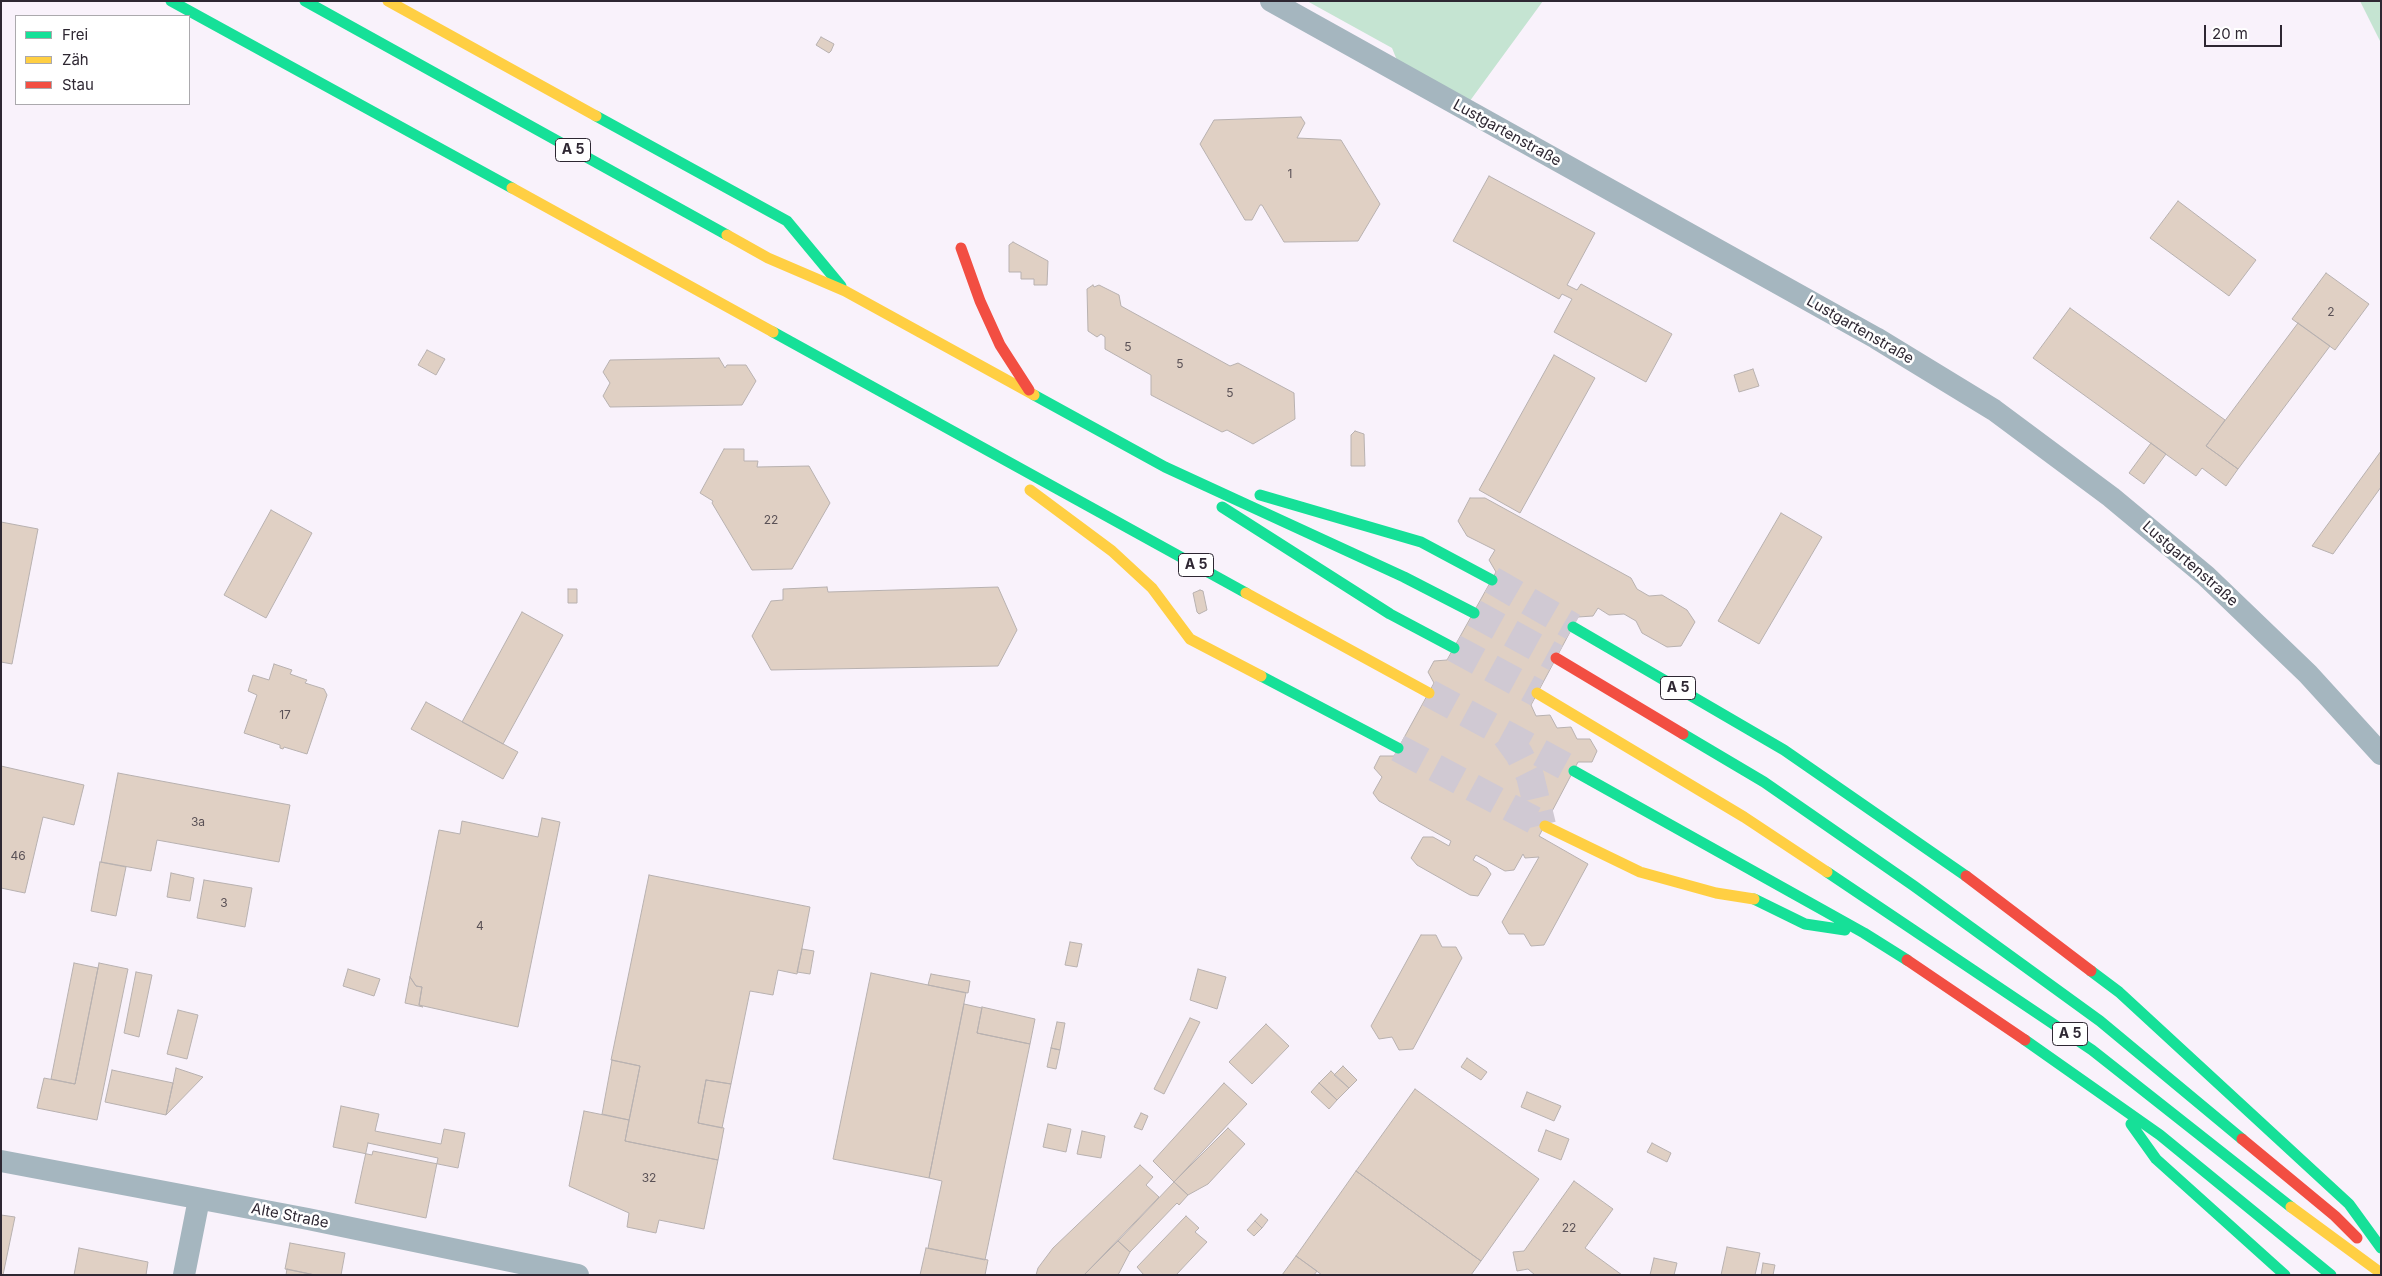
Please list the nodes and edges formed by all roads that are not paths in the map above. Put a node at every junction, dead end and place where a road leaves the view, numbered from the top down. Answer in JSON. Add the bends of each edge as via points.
{"nodes":[{"id":1,"x":171,"y":1,"type":"edge"},
{"id":2,"x":305,"y":1,"type":"edge"},
{"id":3,"x":388,"y":1,"type":"edge"},
{"id":4,"x":1271,"y":1,"type":"edge"},
{"id":5,"x":961,"y":248,"type":"dead end"},
{"id":6,"x":845,"y":291,"type":"junction"},
{"id":7,"x":1031,"y":394,"type":"junction"},
{"id":8,"x":964,"y":437,"type":"junction"},
{"id":9,"x":1165,"y":467,"type":"junction"},
{"id":10,"x":1492,"y":580,"type":"tunnel mouth"},
{"id":11,"x":1474,"y":613,"type":"tunnel mouth"},
{"id":12,"x":1573,"y":627,"type":"tunnel mouth"},
{"id":13,"x":1454,"y":648,"type":"tunnel mouth"},
{"id":14,"x":1556,"y":658,"type":"tunnel mouth"},
{"id":15,"x":1429,"y":693,"type":"tunnel mouth"},
{"id":16,"x":1537,"y":693,"type":"tunnel mouth"},
{"id":17,"x":1398,"y":748,"type":"tunnel mouth"},
{"id":18,"x":2381,"y":754,"type":"edge"},
{"id":19,"x":1574,"y":771,"type":"tunnel mouth"},
{"id":20,"x":1545,"y":826,"type":"tunnel mouth"},
{"id":21,"x":1864,"y":933,"type":"junction"},
{"id":22,"x":2119,"y":1106,"type":"junction"},
{"id":23,"x":1,"y":1161,"type":"edge"},
{"id":24,"x":199,"y":1199,"type":"junction"},
{"id":25,"x":2381,"y":1248,"type":"edge"},
{"id":26,"x":2381,"y":1262,"type":"edge"},
{"id":27,"x":2381,"y":1273,"type":"edge"},
{"id":28,"x":184,"y":1275,"type":"edge"},
{"id":29,"x":578,"y":1275,"type":"edge"},
{"id":30,"x":2285,"y":1275,"type":"edge"},
{"id":31,"x":2331,"y":1275,"type":"edge"}],
"edges":[{"from":1,"to":8,"type":"highway","number":"A 5"},
{"from":2,"to":6,"type":"highway","number":"A 5","via":[[768,258]]},
{"from":3,"to":6,"type":"highway","via":[[787,221]]},
{"from":4,"to":18,"type":"street","name":"Lustgartenstraße","via":[[1876,338],[1994,410],[2111,497],[2206,576],[2308,674]]},
{"from":5,"to":7,"type":"highway","via":[[1000,345]]},
{"from":6,"to":7,"type":"highway","number":"A 5"},
{"from":7,"to":9,"type":"highway","number":"A 5"},
{"from":8,"to":15,"type":"highway","number":"A 5"},
{"from":8,"to":17,"type":"highway","via":[[1112,551],[1152,588],[1190,638]]},
{"from":9,"to":10,"type":"highway","number":"A 5","via":[[1421,542]]},
{"from":9,"to":11,"type":"highway","number":"A 5","via":[[1404,577]]},
{"from":9,"to":13,"type":"highway","number":"A 5","via":[[1260,533],[1390,614]]},
{"from":12,"to":25,"type":"highway","number":"A 5","via":[[1784,750],[1943,858],[2112,986],[2349,1204]]},
{"from":14,"to":26,"type":"highway","number":"A 5","via":[[1764,782],[2100,1021],[2335,1216]]},
{"from":16,"to":27,"type":"highway","number":"A 5","via":[[1744,817],[2092,1050],[2322,1232]]},
{"from":19,"to":21,"type":"highway","number":"A 5"},
{"from":20,"to":21,"type":"highway","via":[[1640,872],[1716,893],[1751,898],[1805,924]]},
{"from":21,"to":22,"type":"highway","number":"A 5"},
{"from":22,"to":30,"type":"highway","via":[[2156,1159]]},
{"from":22,"to":31,"type":"highway","number":"A 5","via":[[2160,1135]]},
{"from":23,"to":24,"type":"street","name":"Alte Straße"},
{"from":24,"to":28,"type":"street"},
{"from":24,"to":29,"type":"street","name":"Alte Straße"}]}
